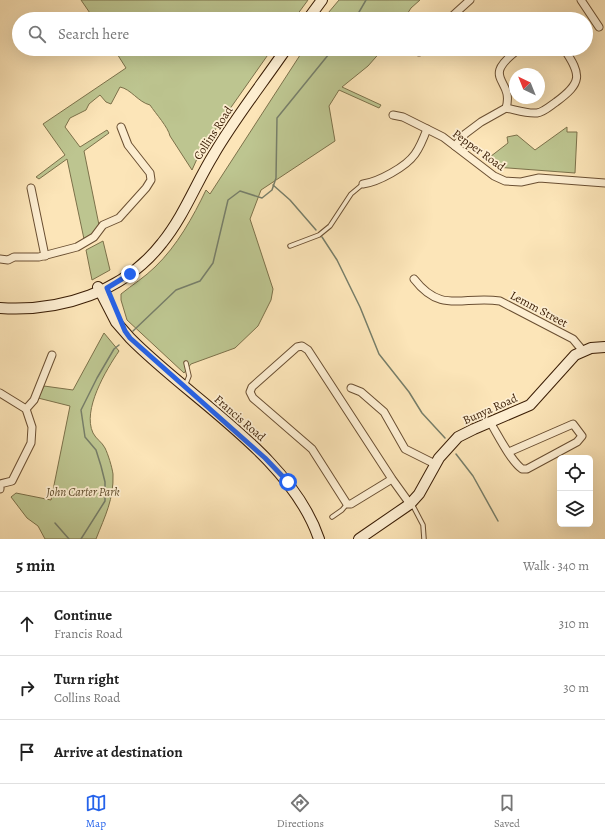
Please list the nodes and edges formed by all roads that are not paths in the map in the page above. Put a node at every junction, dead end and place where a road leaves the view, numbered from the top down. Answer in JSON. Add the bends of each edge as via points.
{"nodes":[{"id":1,"x":322,"y":0,"type":"edge"},
{"id":2,"x":470,"y":0,"type":"edge"},
{"id":3,"x":585,"y":1,"type":"edge"},
{"id":4,"x":313,"y":12,"type":"edge"},
{"id":5,"x":457,"y":12,"type":"edge"},
{"id":6,"x":591,"y":12,"type":"edge"},
{"id":7,"x":593,"y":16,"type":"edge"},
{"id":8,"x":599,"y":27,"type":"dead end"},
{"id":9,"x":281,"y":56,"type":"edge"},
{"id":10,"x":510,"y":56,"type":"edge"},
{"id":11,"x":569,"y":56,"type":"edge"},
{"id":12,"x":506,"y":108,"type":"junction"},
{"id":13,"x":393,"y":115,"type":"dead end"},
{"id":14,"x":121,"y":128,"type":"dead end"},
{"id":15,"x":427,"y":129,"type":"junction"},
{"id":16,"x":455,"y":146,"type":"junction"},
{"id":17,"x":605,"y":183,"type":"edge"},
{"id":18,"x":363,"y":184,"type":"joint"},
{"id":19,"x":31,"y":188,"type":"dead end"},
{"id":20,"x":290,"y":246,"type":"dead end"},
{"id":21,"x":45,"y":256,"type":"junction"},
{"id":22,"x":0,"y":259,"type":"edge"},
{"id":23,"x":414,"y":279,"type":"dead end"},
{"id":24,"x":102,"y":287,"type":"junction"},
{"id":25,"x":0,"y":302,"type":"edge"},
{"id":26,"x":0,"y":308,"type":"edge"},
{"id":27,"x":605,"y":347,"type":"edge"},
{"id":28,"x":583,"y":351,"type":"junction"},
{"id":29,"x":52,"y":355,"type":"dead end"},
{"id":30,"x":186,"y":363,"type":"dead end"},
{"id":31,"x":184,"y":386,"type":"junction"},
{"id":32,"x":351,"y":388,"type":"dead end"},
{"id":33,"x":0,"y":394,"type":"edge"},
{"id":34,"x":26,"y":409,"type":"junction"},
{"id":35,"x":490,"y":422,"type":"junction"},
{"id":36,"x":509,"y":452,"type":"junction"},
{"id":37,"x":435,"y":464,"type":"junction"},
{"id":38,"x":392,"y":479,"type":"junction"},
{"id":39,"x":0,"y":484,"type":"edge"},
{"id":40,"x":0,"y":489,"type":"edge"},
{"id":41,"x":347,"y":504,"type":"junction"},
{"id":42,"x":411,"y":504,"type":"junction"},
{"id":43,"x":332,"y":517,"type":"dead end"},
{"id":44,"x":319,"y":539,"type":"edge"},
{"id":45,"x":359,"y":539,"type":"edge"},
{"id":46,"x":424,"y":539,"type":"edge"}],
"edges":[{"from":1,"to":4,"type":"street"},
{"from":2,"to":5,"type":"street"},
{"from":3,"to":6,"type":"street"},
{"from":7,"to":8,"type":"street"},
{"from":9,"to":24,"type":"street","name":"Collins Road","via":[[215,152],[188,204],[168,234],[136,263]]},
{"from":10,"to":12,"type":"street","via":[[503,62],[499,73],[499,79],[507,94]]},
{"from":11,"to":12,"type":"street","via":[[578,76],[576,85],[570,92],[543,112],[529,113]]},
{"from":12,"to":16,"type":"street","via":[[481,122],[465,134]]},
{"from":13,"to":15,"type":"street","name":"Pepper Road"},
{"from":14,"to":21,"type":"street","via":[[128,145],[150,173],[151,180],[148,186],[118,218],[103,225],[91,239]]},
{"from":15,"to":16,"type":"street","name":"Pepper Road"},
{"from":15,"to":18,"type":"street","via":[[414,155],[374,183]]},
{"from":16,"to":17,"type":"street","name":"Pepper Road","via":[[494,176],[505,181],[521,182],[539,178]]},
{"from":18,"to":20,"type":"lane","via":[[351,194],[330,226],[319,235]]},
{"from":19,"to":21,"type":"street"},
{"from":21,"to":22,"type":"street"},
{"from":23,"to":28,"type":"street","name":"Lemm Street","via":[[428,294],[446,302],[488,299],[500,301],[573,339]]},
{"from":24,"to":25,"type":"street","name":"Collins Road","via":[[52,301]]},
{"from":24,"to":26,"type":"street","name":"Collins Road","via":[[82,299],[55,306],[33,309]]},
{"from":24,"to":31,"type":"street","name":"Francis Road","via":[[116,322],[135,343]]},
{"from":27,"to":28,"type":"street","name":"Bunya Road"},
{"from":28,"to":35,"type":"street","name":"Bunya Road","via":[[567,363],[530,405]]},
{"from":29,"to":34,"type":"street","via":[[34,400]]},
{"from":30,"to":31,"type":"lane","via":[[189,380]]},
{"from":31,"to":44,"type":"street","name":"Francis Road","via":[[265,458],[288,482],[309,515]]},
{"from":32,"to":37,"type":"street","via":[[361,392],[384,412],[405,449]]},
{"from":33,"to":34,"type":"street"},
{"from":34,"to":39,"type":"street","via":[[32,427],[31,443],[12,481]]},
{"from":35,"to":36,"type":"street"},
{"from":35,"to":37,"type":"street","name":"Bunya Road","via":[[458,438]]},
{"from":36,"to":36,"type":"street","via":[[519,467],[527,469],[577,442],[582,436],[573,424]]},
{"from":37,"to":42,"type":"street","name":"Bunya Road"},
{"from":38,"to":41,"type":"street"},
{"from":38,"to":41,"type":"street","via":[[308,350],[302,346],[297,347],[252,387],[250,394],[315,452]]},
{"from":38,"to":42,"type":"street"},
{"from":39,"to":40,"type":"street"},
{"from":41,"to":43,"type":"lane"},
{"from":42,"to":45,"type":"street","name":"Bunya Road"},
{"from":42,"to":46,"type":"lane","via":[[423,525]]}]}
